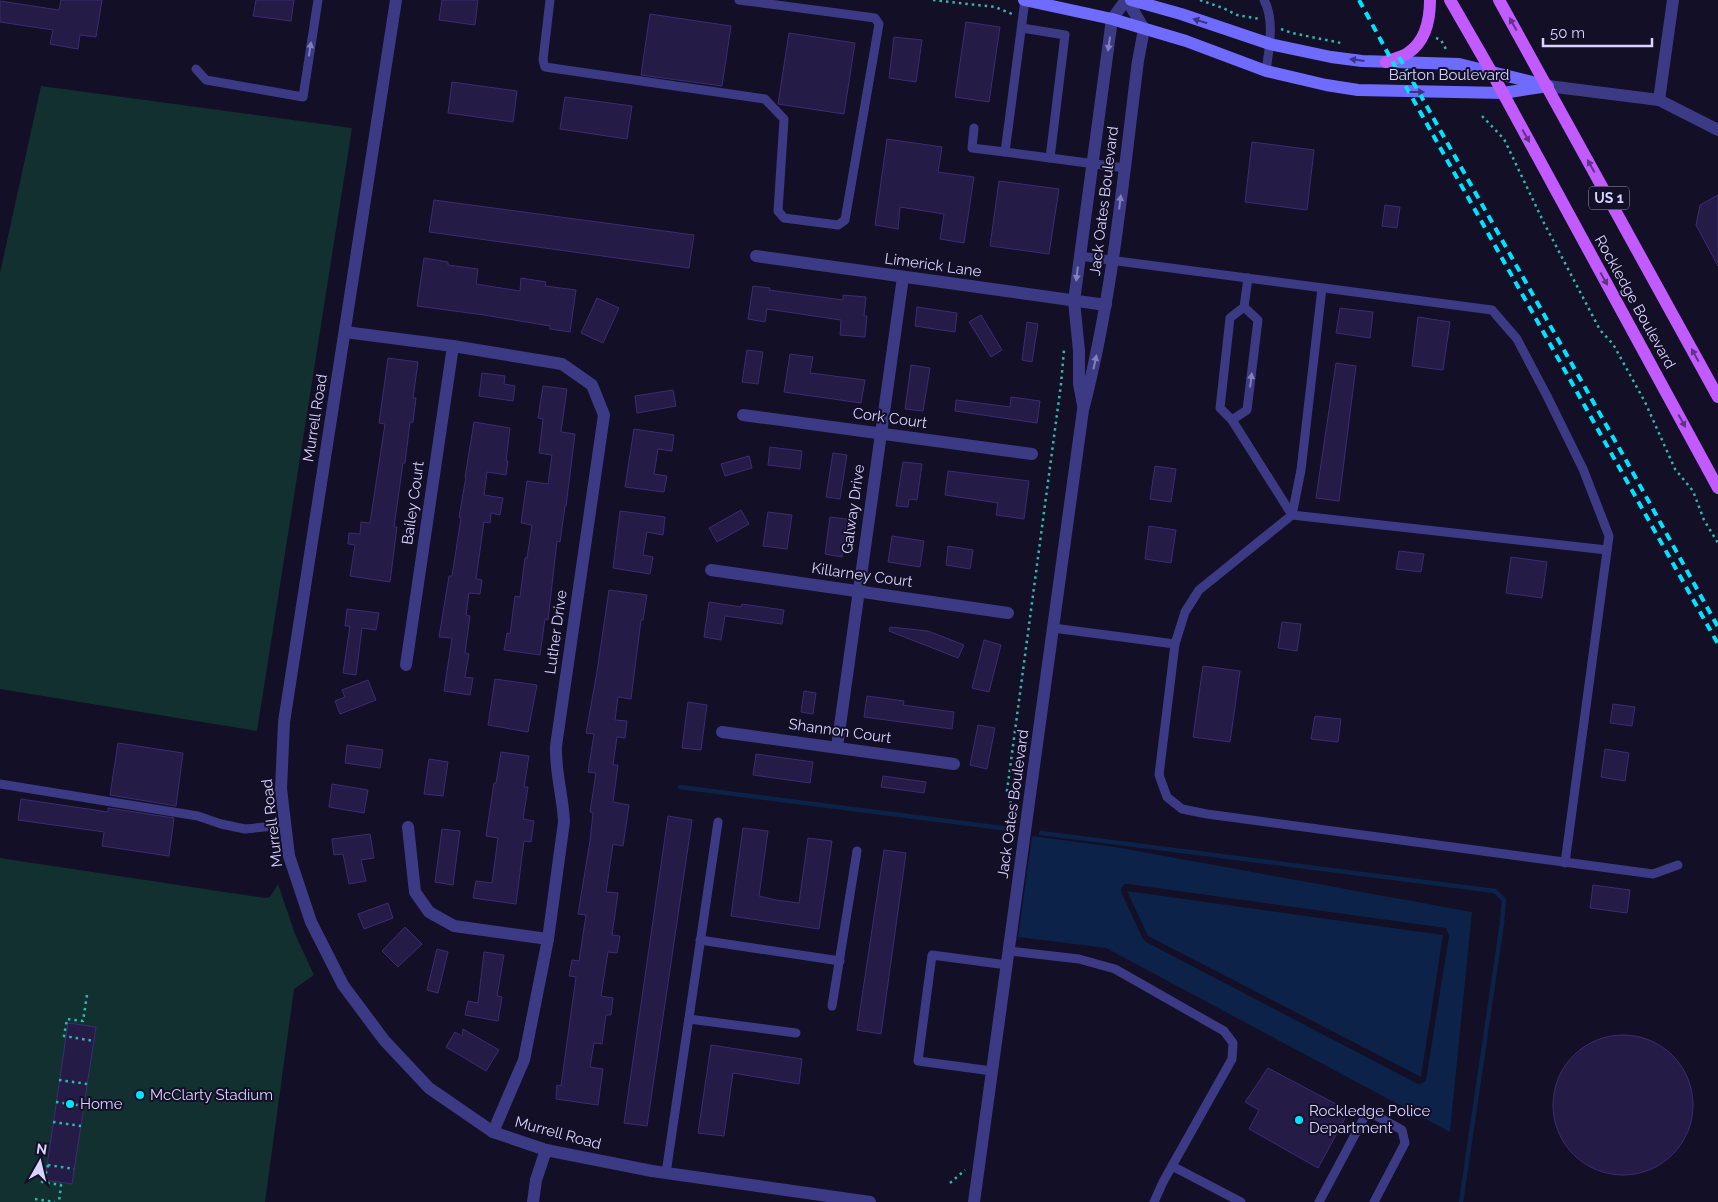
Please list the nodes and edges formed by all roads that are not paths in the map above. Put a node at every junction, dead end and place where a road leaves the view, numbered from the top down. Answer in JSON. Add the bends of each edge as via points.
{"nodes":[{"id":1,"x":318,"y":0,"type":"edge"},
{"id":2,"x":396,"y":0,"type":"edge"},
{"id":3,"x":550,"y":0,"type":"edge"},
{"id":4,"x":743,"y":0,"type":"edge"},
{"id":5,"x":1024,"y":0,"type":"edge"},
{"id":6,"x":1128,"y":0,"type":"edge"},
{"id":7,"x":1264,"y":0,"type":"edge"},
{"id":8,"x":1430,"y":0,"type":"edge"},
{"id":9,"x":1450,"y":0,"type":"edge"},
{"id":10,"x":1499,"y":0,"type":"edge"},
{"id":11,"x":1674,"y":0,"type":"edge"},
{"id":12,"x":1112,"y":20,"type":"junction"},
{"id":13,"x":1022,"y":28,"type":"junction"},
{"id":14,"x":1144,"y":28,"type":"junction"},
{"id":15,"x":1270,"y":44,"type":"junction"},
{"id":16,"x":1386,"y":62,"type":"junction"},
{"id":17,"x":196,"y":69,"type":"dead end"},
{"id":18,"x":1266,"y":71,"type":"junction"},
{"id":19,"x":1492,"y":73,"type":"junction"},
{"id":20,"x":1548,"y":86,"type":"junction"},
{"id":21,"x":1503,"y":93,"type":"junction"},
{"id":22,"x":1659,"y":100,"type":"junction"},
{"id":23,"x":974,"y":128,"type":"dead end"},
{"id":24,"x":1718,"y":130,"type":"edge"},
{"id":25,"x":1005,"y":152,"type":"junction"},
{"id":26,"x":1050,"y":158,"type":"junction"},
{"id":27,"x":1092,"y":164,"type":"junction"},
{"id":28,"x":1124,"y":168,"type":"junction"},
{"id":29,"x":756,"y":256,"type":"dead end"},
{"id":30,"x":1080,"y":256,"type":"junction"},
{"id":31,"x":1113,"y":261,"type":"junction"},
{"id":32,"x":903,"y":277,"type":"junction"},
{"id":33,"x":1248,"y":278,"type":"junction"},
{"id":34,"x":1322,"y":288,"type":"junction"},
{"id":35,"x":1074,"y":301,"type":"junction"},
{"id":36,"x":1106,"y":305,"type":"junction"},
{"id":37,"x":1244,"y":307,"type":"junction"},
{"id":38,"x":345,"y":332,"type":"junction"},
{"id":39,"x":453,"y":346,"type":"junction"},
{"id":40,"x":1718,"y":397,"type":"edge"},
{"id":41,"x":1083,"y":410,"type":"junction"},
{"id":42,"x":743,"y":415,"type":"dead end"},
{"id":43,"x":1232,"y":420,"type":"junction"},
{"id":44,"x":880,"y":433,"type":"junction"},
{"id":45,"x":1032,"y":454,"type":"dead end"},
{"id":46,"x":1718,"y":488,"type":"edge"},
{"id":47,"x":1292,"y":515,"type":"junction"},
{"id":48,"x":1607,"y":550,"type":"junction"},
{"id":49,"x":711,"y":570,"type":"dead end"},
{"id":50,"x":858,"y":591,"type":"junction"},
{"id":51,"x":1008,"y":613,"type":"dead end"},
{"id":52,"x":1053,"y":628,"type":"junction"},
{"id":53,"x":1175,"y":644,"type":"junction"},
{"id":54,"x":406,"y":664,"type":"dead end"},
{"id":55,"x":722,"y":732,"type":"dead end"},
{"id":56,"x":837,"y":747,"type":"junction"},
{"id":57,"x":954,"y":764,"type":"dead end"},
{"id":58,"x":0,"y":784,"type":"edge"},
{"id":59,"x":718,"y":822,"type":"dead end"},
{"id":60,"x":285,"y":825,"type":"junction"},
{"id":61,"x":408,"y":827,"type":"dead end"},
{"id":62,"x":857,"y":851,"type":"dead end"},
{"id":63,"x":1565,"y":862,"type":"junction"},
{"id":64,"x":1678,"y":865,"type":"dead end"},
{"id":65,"x":548,"y":938,"type":"junction"},
{"id":66,"x":700,"y":940,"type":"junction"},
{"id":67,"x":1009,"y":951,"type":"junction"},
{"id":68,"x":840,"y":961,"type":"junction"},
{"id":69,"x":1007,"y":965,"type":"junction"},
{"id":70,"x":832,"y":1006,"type":"dead end"},
{"id":71,"x":689,"y":1019,"type":"junction"},
{"id":72,"x":796,"y":1033,"type":"dead end"},
{"id":73,"x":992,"y":1071,"type":"junction"},
{"id":74,"x":493,"y":1132,"type":"junction"},
{"id":75,"x":546,"y":1150,"type":"junction"},
{"id":76,"x":1172,"y":1166,"type":"junction"},
{"id":77,"x":666,"y":1173,"type":"junction"},
{"id":78,"x":838,"y":1200,"type":"edge"},
{"id":79,"x":533,"y":1202,"type":"edge"},
{"id":80,"x":870,"y":1202,"type":"edge"},
{"id":81,"x":974,"y":1202,"type":"edge"},
{"id":82,"x":1154,"y":1202,"type":"edge"},
{"id":83,"x":1241,"y":1202,"type":"edge"},
{"id":84,"x":1319,"y":1202,"type":"edge"},
{"id":85,"x":1374,"y":1202,"type":"edge"}],
"edges":[{"from":17,"to":1,"type":"lane","one_way":true,"via":[[206,80],[303,97]]},
{"from":2,"to":38,"type":"street","name":"Murrell Road"},
{"from":3,"to":4,"type":"lane","via":[[543,60],[545,67],[765,99],[784,118],[778,211],[784,218],[838,225],[845,220],[879,24],[875,18]]},
{"from":5,"to":12,"type":"main road","name":"Barton Boulevard"},
{"from":5,"to":13,"type":"lane"},
{"from":6,"to":12,"type":"street","name":"Jack Oates Boulevard"},
{"from":6,"to":14,"type":"street"},
{"from":15,"to":6,"type":"main road","name":"Barton Boulevard","one_way":true},
{"from":7,"to":15,"type":"lane","via":[[1268,8]]},
{"from":8,"to":16,"type":"main road","via":[[1430,16],[1418,45],[1407,54]]},
{"from":9,"to":19,"type":"main road","name":"Rockledge Boulevard","number":"US 1"},
{"from":20,"to":10,"type":"main road","name":"Rockledge Boulevard","number":"US 1","one_way":true},
{"from":11,"to":22,"type":"street"},
{"from":12,"to":14,"type":"main road","name":"Barton Boulevard"},
{"from":12,"to":27,"type":"street","name":"Jack Oates Boulevard","one_way":true},
{"from":13,"to":25,"type":"lane"},
{"from":13,"to":26,"type":"lane","via":[[1065,35]]},
{"from":14,"to":18,"type":"main road","name":"Barton Boulevard"},
{"from":14,"to":28,"type":"street","name":"Jack Oates Boulevard"},
{"from":16,"to":15,"type":"main road","name":"Barton Boulevard","one_way":true,"via":[[1331,57]]},
{"from":15,"to":18,"type":"lane"},
{"from":16,"to":19,"type":"main road","name":"Barton Boulevard","via":[[1458,64]]},
{"from":18,"to":21,"type":"main road","name":"Barton Boulevard","one_way":true,"via":[[1358,90]]},
{"from":19,"to":20,"type":"main road","name":"Barton Boulevard"},
{"from":19,"to":21,"type":"main road","name":"Rockledge Boulevard","number":"US 1"},
{"from":20,"to":21,"type":"main road","name":"Barton Boulevard"},
{"from":20,"to":22,"type":"street"},
{"from":40,"to":20,"type":"main road","name":"Rockledge Boulevard","number":"US 1","one_way":true},
{"from":21,"to":46,"type":"main road","name":"Rockledge Boulevard","number":"US 1","one_way":true},
{"from":22,"to":24,"type":"street"},
{"from":23,"to":25,"type":"lane","via":[[972,148]]},
{"from":25,"to":26,"type":"lane"},
{"from":26,"to":27,"type":"lane"},
{"from":27,"to":28,"type":"lane"},
{"from":27,"to":30,"type":"street","name":"Jack Oates Boulevard"},
{"from":31,"to":28,"type":"street","name":"Jack Oates Boulevard","one_way":true},
{"from":29,"to":32,"type":"street","name":"Limerick Lane"},
{"from":30,"to":31,"type":"lane"},
{"from":30,"to":35,"type":"street","name":"Jack Oates Boulevard","one_way":true},
{"from":31,"to":33,"type":"lane"},
{"from":31,"to":36,"type":"street","name":"Jack Oates Boulevard"},
{"from":32,"to":35,"type":"street","name":"Limerick Lane"},
{"from":32,"to":44,"type":"street","name":"Galway Drive"},
{"from":33,"to":34,"type":"lane"},
{"from":33,"to":37,"type":"lane"},
{"from":34,"to":47,"type":"lane"},
{"from":34,"to":48,"type":"lane","via":[[1492,310],[1517,339],[1579,461],[1609,536]]},
{"from":35,"to":36,"type":"street","name":"Limerick Lane"},
{"from":35,"to":41,"type":"street","name":"Jack Oates Boulevard"},
{"from":41,"to":36,"type":"street","name":"Jack Oates Boulevard","one_way":true},
{"from":37,"to":43,"type":"lane","via":[[1230,318],[1220,408]]},
{"from":43,"to":37,"type":"lane","one_way":true,"via":[[1247,410],[1258,320]]},
{"from":38,"to":39,"type":"street","name":"Luther Drive"},
{"from":38,"to":60,"type":"street","name":"Murrell Road","via":[[284,722],[281,789]]},
{"from":39,"to":54,"type":"street","name":"Bailey Court"},
{"from":39,"to":65,"type":"street","name":"Luther Drive","via":[[562,364],[592,385],[604,415],[556,746],[555,764],[564,822]]},
{"from":41,"to":52,"type":"street","name":"Jack Oates Boulevard"},
{"from":42,"to":44,"type":"street","name":"Cork Court"},
{"from":43,"to":47,"type":"lane"},
{"from":44,"to":45,"type":"street","name":"Cork Court"},
{"from":44,"to":50,"type":"street","name":"Galway Drive"},
{"from":47,"to":48,"type":"lane"},
{"from":47,"to":53,"type":"lane","via":[[1200,590],[1185,612]]},
{"from":48,"to":63,"type":"lane"},
{"from":49,"to":50,"type":"street","name":"Killarney Court"},
{"from":50,"to":51,"type":"street","name":"Killarney Court"},
{"from":50,"to":56,"type":"street","name":"Galway Drive"},
{"from":52,"to":53,"type":"lane"},
{"from":52,"to":67,"type":"street","name":"Jack Oates Boulevard"},
{"from":53,"to":63,"type":"lane","via":[[1159,775],[1167,797],[1182,808],[1206,814]]},
{"from":55,"to":56,"type":"street","name":"Shannon Court"},
{"from":56,"to":57,"type":"street","name":"Shannon Court"},
{"from":58,"to":60,"type":"lane","via":[[198,816],[245,829]]},
{"from":59,"to":66,"type":"lane"},
{"from":60,"to":74,"type":"street","name":"Murrell Road","via":[[289,856],[303,900],[343,985],[384,1040],[429,1088]]},
{"from":61,"to":65,"type":"street","via":[[415,892],[429,912],[454,926]]},
{"from":62,"to":68,"type":"lane"},
{"from":63,"to":64,"type":"lane","via":[[1653,874]]},
{"from":65,"to":74,"type":"street","name":"Luther Drive","via":[[524,1060]]},
{"from":66,"to":68,"type":"lane"},
{"from":66,"to":71,"type":"lane"},
{"from":67,"to":69,"type":"street","name":"Jack Oates Boulevard"},
{"from":67,"to":76,"type":"lane","via":[[1079,959],[1115,969],[1224,1031],[1233,1043],[1232,1059]]},
{"from":68,"to":70,"type":"lane"},
{"from":69,"to":73,"type":"street","name":"Jack Oates Boulevard"},
{"from":69,"to":73,"type":"lane","via":[[932,955],[918,1060]]},
{"from":71,"to":72,"type":"lane"},
{"from":71,"to":77,"type":"lane"},
{"from":73,"to":81,"type":"street","name":"Jack Oates Boulevard"},
{"from":74,"to":75,"type":"street","name":"Murrell Road"},
{"from":75,"to":77,"type":"street","name":"Murrell Road"},
{"from":75,"to":79,"type":"street"},
{"from":76,"to":82,"type":"lane"},
{"from":76,"to":83,"type":"lane"},
{"from":77,"to":78,"type":"street","name":"Murrell Road"},
{"from":78,"to":80,"type":"street","name":"Murrell Road"},
{"from":84,"to":85,"type":"lane","via":[[1366,1114],[1372,1114],[1402,1130],[1405,1143]]}]}
